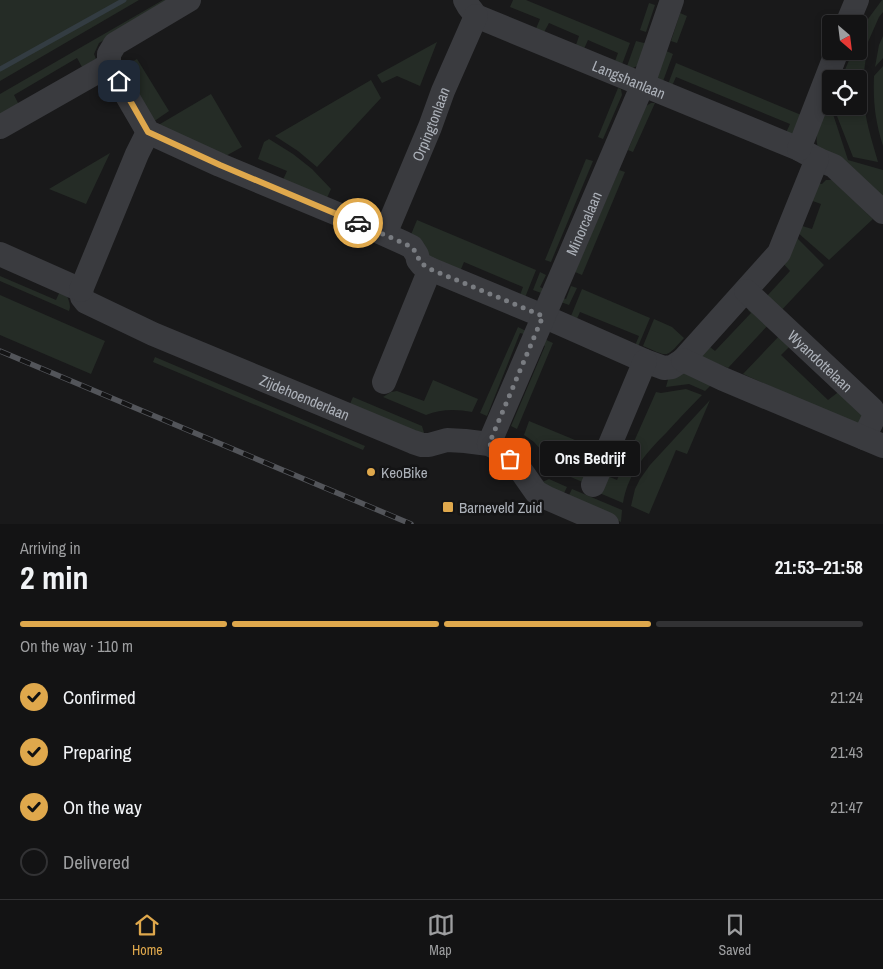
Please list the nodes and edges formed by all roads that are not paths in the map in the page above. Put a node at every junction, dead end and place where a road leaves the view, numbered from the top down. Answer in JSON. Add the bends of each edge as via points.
{"nodes":[{"id":1,"x":189,"y":0,"type":"edge"},
{"id":2,"x":672,"y":0,"type":"edge"},
{"id":3,"x":856,"y":0,"type":"edge"},
{"id":4,"x":471,"y":8,"type":"edge"},
{"id":5,"x":850,"y":15,"type":"edge"},
{"id":6,"x":834,"y":60,"type":"edge"},
{"id":7,"x":109,"y":65,"type":"junction"},
{"id":8,"x":643,"y":84,"type":"junction"},
{"id":9,"x":0,"y":127,"type":"edge"},
{"id":10,"x":148,"y":132,"type":"junction"},
{"id":11,"x":808,"y":154,"type":"junction"},
{"id":12,"x":883,"y":212,"type":"edge"},
{"id":13,"x":385,"y":234,"type":"junction"},
{"id":14,"x":0,"y":254,"type":"edge"},
{"id":15,"x":430,"y":269,"type":"junction"},
{"id":16,"x":81,"y":290,"type":"junction"},
{"id":17,"x":746,"y":290,"type":"junction"},
{"id":18,"x":543,"y":316,"type":"junction"},
{"id":19,"x":683,"y":360,"type":"junction"},
{"id":20,"x":646,"y":361,"type":"junction"},
{"id":21,"x":384,"y":382,"type":"dead end"},
{"id":22,"x":873,"y":442,"type":"edge"},
{"id":23,"x":489,"y":444,"type":"junction"},
{"id":24,"x":593,"y":485,"type":"dead end"},
{"id":25,"x":608,"y":524,"type":"edge"}],
"edges":[{"from":1,"to":7,"type":"street","via":[[115,44]]},
{"from":2,"to":8,"type":"street","name":"Minorcalaan"},
{"from":3,"to":5,"type":"street"},
{"from":4,"to":8,"type":"street","name":"Langshanlaan"},
{"from":4,"to":13,"type":"street","name":"Orpingtonlaan","via":[[430,127]]},
{"from":6,"to":11,"type":"street"},
{"from":7,"to":9,"type":"street"},
{"from":7,"to":10,"type":"street"},
{"from":8,"to":11,"type":"street","name":"Langshanlaan"},
{"from":8,"to":18,"type":"street","name":"Minorcalaan"},
{"from":10,"to":13,"type":"street"},
{"from":10,"to":16,"type":"street"},
{"from":11,"to":12,"type":"street","name":"Langshanlaan","via":[[834,166]]},
{"from":11,"to":17,"type":"street","via":[[779,253]]},
{"from":13,"to":15,"type":"street","via":[[412,247],[422,265]]},
{"from":14,"to":16,"type":"street","name":"Zijdehoenderlaan"},
{"from":15,"to":18,"type":"street"},
{"from":15,"to":21,"type":"street"},
{"from":16,"to":23,"type":"street","name":"Zijdehoenderlaan","via":[[86,302],[153,334],[413,442],[430,445],[447,440]]},
{"from":17,"to":19,"type":"street"},
{"from":17,"to":22,"type":"street","name":"Wyandottelaan","via":[[872,409]]},
{"from":18,"to":20,"type":"street"},
{"from":18,"to":23,"type":"street","name":"Minorcalaan"},
{"from":19,"to":20,"type":"street","via":[[664,368]]},
{"from":19,"to":22,"type":"street","name":"Wyandottelaan"},
{"from":20,"to":24,"type":"street"},
{"from":23,"to":25,"type":"street","name":"Zijdehoenderlaan","via":[[500,450],[522,472],[536,492]]}]}
